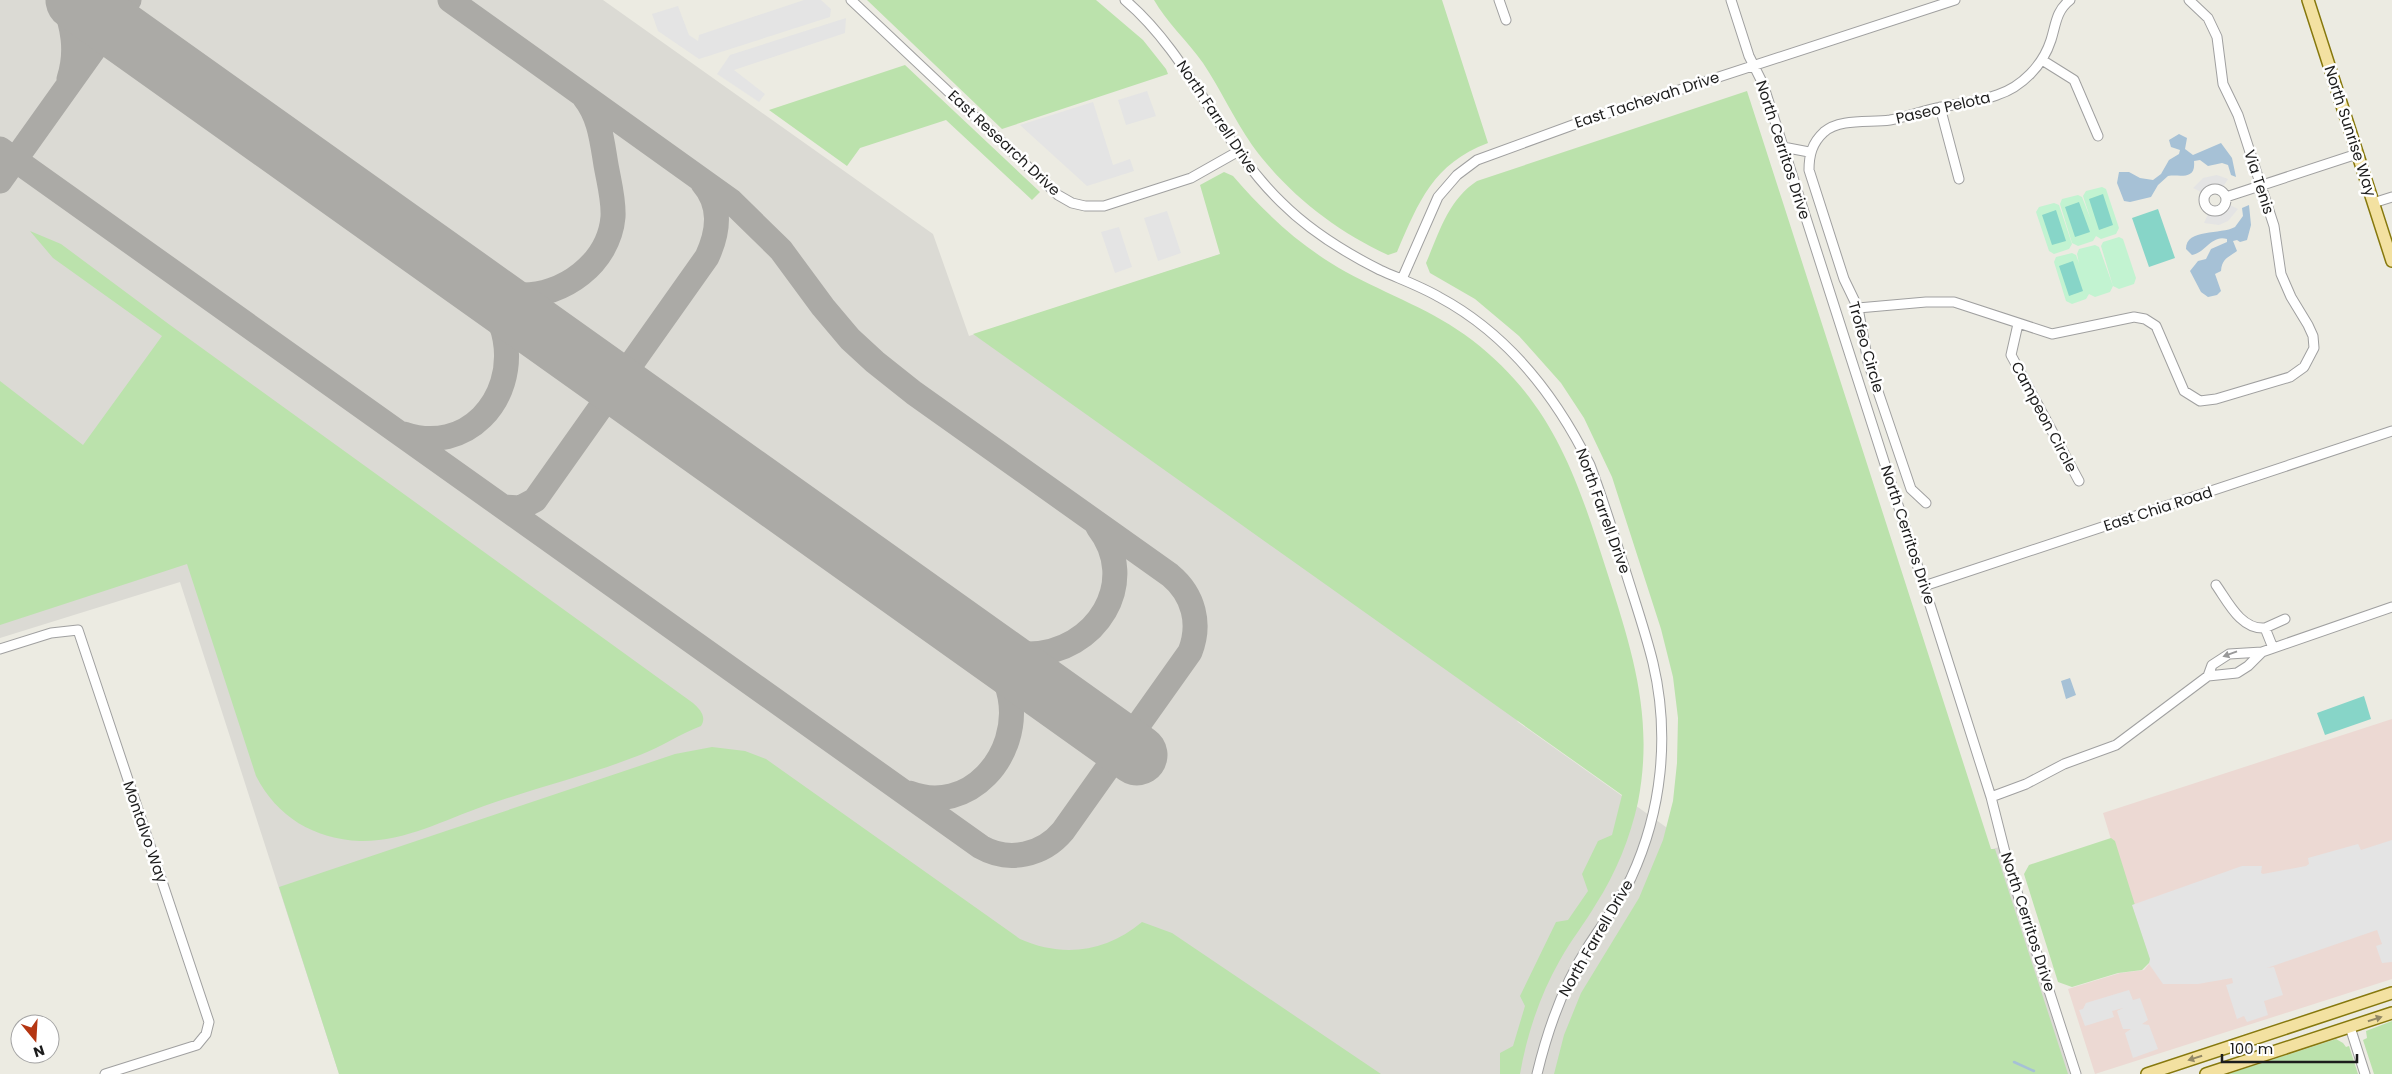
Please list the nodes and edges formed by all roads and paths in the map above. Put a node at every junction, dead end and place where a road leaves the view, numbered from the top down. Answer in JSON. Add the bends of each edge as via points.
{"nodes":[{"id":1,"x":851,"y":0,"type":"edge"},
{"id":2,"x":1125,"y":0,"type":"edge"},
{"id":3,"x":1499,"y":0,"type":"edge"},
{"id":4,"x":1731,"y":0,"type":"edge"},
{"id":5,"x":1955,"y":0,"type":"edge"},
{"id":6,"x":2070,"y":0,"type":"edge"},
{"id":7,"x":2189,"y":0,"type":"edge"},
{"id":8,"x":2308,"y":0,"type":"edge"},
{"id":9,"x":1506,"y":20,"type":"dead end"},
{"id":10,"x":2042,"y":60,"type":"junction"},
{"id":11,"x":1753,"y":65,"type":"junction"},
{"id":12,"x":1940,"y":107,"type":"junction"},
{"id":13,"x":2098,"y":136,"type":"dead end"},
{"id":14,"x":1783,"y":147,"type":"junction"},
{"id":15,"x":1237,"y":152,"type":"junction"},
{"id":16,"x":1810,"y":152,"type":"junction"},
{"id":17,"x":2357,"y":154,"type":"junction"},
{"id":18,"x":1959,"y":180,"type":"dead end"},
{"id":19,"x":2261,"y":186,"type":"junction"},
{"id":20,"x":2226,"y":197,"type":"dead end"},
{"id":21,"x":2392,"y":197,"type":"edge"},
{"id":22,"x":2373,"y":203,"type":"junction"},
{"id":23,"x":2392,"y":261,"type":"edge"},
{"id":24,"x":1402,"y":279,"type":"junction"},
{"id":25,"x":1858,"y":308,"type":"junction"},
{"id":26,"x":2018,"y":324,"type":"junction"},
{"id":27,"x":2392,"y":432,"type":"edge"},
{"id":28,"x":2079,"y":480,"type":"dead end"},
{"id":29,"x":1926,"y":503,"type":"dead end"},
{"id":30,"x":2216,"y":585,"type":"dead end"},
{"id":31,"x":1924,"y":586,"type":"junction"},
{"id":32,"x":2392,"y":606,"type":"edge"},
{"id":33,"x":2285,"y":619,"type":"dead end"},
{"id":34,"x":2265,"y":628,"type":"junction"},
{"id":35,"x":2273,"y":648,"type":"junction"},
{"id":36,"x":0,"y":649,"type":"edge"},
{"id":37,"x":2262,"y":652,"type":"junction"},
{"id":38,"x":2208,"y":676,"type":"junction"},
{"id":39,"x":1991,"y":797,"type":"junction"},
{"id":40,"x":2392,"y":993,"type":"edge"},
{"id":41,"x":2392,"y":1013,"type":"edge"},
{"id":42,"x":2350,"y":1027,"type":"junction"},
{"id":43,"x":105,"y":1074,"type":"edge"},
{"id":44,"x":1537,"y":1074,"type":"edge"},
{"id":45,"x":2076,"y":1074,"type":"edge"},
{"id":46,"x":2147,"y":1074,"type":"edge"},
{"id":47,"x":2206,"y":1074,"type":"edge"},
{"id":48,"x":2365,"y":1074,"type":"edge"}],
"edges":[{"from":1,"to":15,"type":"street","name":"East Research Drive","via":[[1058,194],[1072,203],[1106,206],[1191,178]]},
{"from":2,"to":15,"type":"street","name":"North Farrell Drive","via":[[1159,34],[1190,75]]},
{"from":3,"to":9,"type":"street"},
{"from":4,"to":11,"type":"street","name":"North Cerritos Drive"},
{"from":5,"to":11,"type":"street","name":"East Tachevah Drive"},
{"from":6,"to":10,"type":"street","name":"Paseo Pelota","via":[[2057,13]]},
{"from":7,"to":19,"type":"street","name":"Via Tenis","via":[[2200,8],[2212,27],[2225,91],[2238,115]]},
{"from":8,"to":17,"type":"main road","name":"North Sunrise Way"},
{"from":10,"to":12,"type":"street","name":"Paseo Pelota","via":[[2013,89],[1977,102]]},
{"from":10,"to":13,"type":"street","via":[[2074,80]]},
{"from":11,"to":14,"type":"street","name":"North Cerritos Drive","via":[[1763,84]]},
{"from":11,"to":24,"type":"street","name":"East Tachevah Drive","via":[[1477,160],[1458,174],[1438,197]]},
{"from":12,"to":16,"type":"street","name":"Paseo Pelota","via":[[1891,120],[1846,123],[1824,132]]},
{"from":12,"to":18,"type":"street"},
{"from":14,"to":16,"type":"street"},
{"from":14,"to":31,"type":"street","name":"North Cerritos Drive"},
{"from":15,"to":24,"type":"street","name":"North Farrell Drive","via":[[1279,201],[1308,226],[1354,257]]},
{"from":16,"to":25,"type":"street","name":"Trofeo Circle","via":[[1809,170],[1819,205],[1844,280]]},
{"from":17,"to":19,"type":"street"},
{"from":17,"to":22,"type":"main road","name":"North Sunrise Way"},
{"from":19,"to":20,"type":"street"},
{"from":19,"to":26,"type":"street","name":"Via Tenis","via":[[2274,226],[2284,284],[2312,336],[2314,348],[2298,373],[2216,400],[2200,400],[2184,391],[2156,326],[2145,319],[2134,318],[2052,334]]},
{"from":21,"to":22,"type":"street"},
{"from":22,"to":23,"type":"main road","name":"North Sunrise Way"},
{"from":24,"to":44,"type":"street","name":"North Farrell Drive","via":[[1453,305],[1487,330],[1534,376],[1562,413],[1599,489],[1649,645],[1658,686],[1662,728],[1660,769],[1645,841],[1622,895],[1589,945],[1560,1000]]},
{"from":25,"to":26,"type":"street","via":[[1954,302]]},
{"from":25,"to":29,"type":"street","name":"Trofeo Circle","via":[[1868,362],[1911,489]]},
{"from":26,"to":28,"type":"street","name":"Campeon Circle","via":[[2011,355]]},
{"from":27,"to":31,"type":"street","name":"East Chia Road"},
{"from":30,"to":34,"type":"street","via":[[2244,622]]},
{"from":31,"to":39,"type":"street","name":"North Cerritos Drive"},
{"from":32,"to":35,"type":"street"},
{"from":33,"to":34,"type":"street"},
{"from":34,"to":35,"type":"street"},
{"from":35,"to":37,"type":"street"},
{"from":36,"to":43,"type":"street","name":"Montalvo Way","via":[[50,633],[78,630],[209,1022],[206,1034],[197,1046]]},
{"from":37,"to":38,"type":"street","via":[[2237,673]]},
{"from":37,"to":38,"type":"street","one_way":true,"via":[[2229,654],[2212,665]]},
{"from":38,"to":39,"type":"street","via":[[2116,745]]},
{"from":39,"to":45,"type":"street","name":"North Cerritos Drive","via":[[2008,864]]},
{"from":40,"to":46,"type":"main road","one_way":true},
{"from":42,"to":41,"type":"main road","one_way":true},
{"from":42,"to":47,"type":"main road"},
{"from":42,"to":48,"type":"street"}]}
